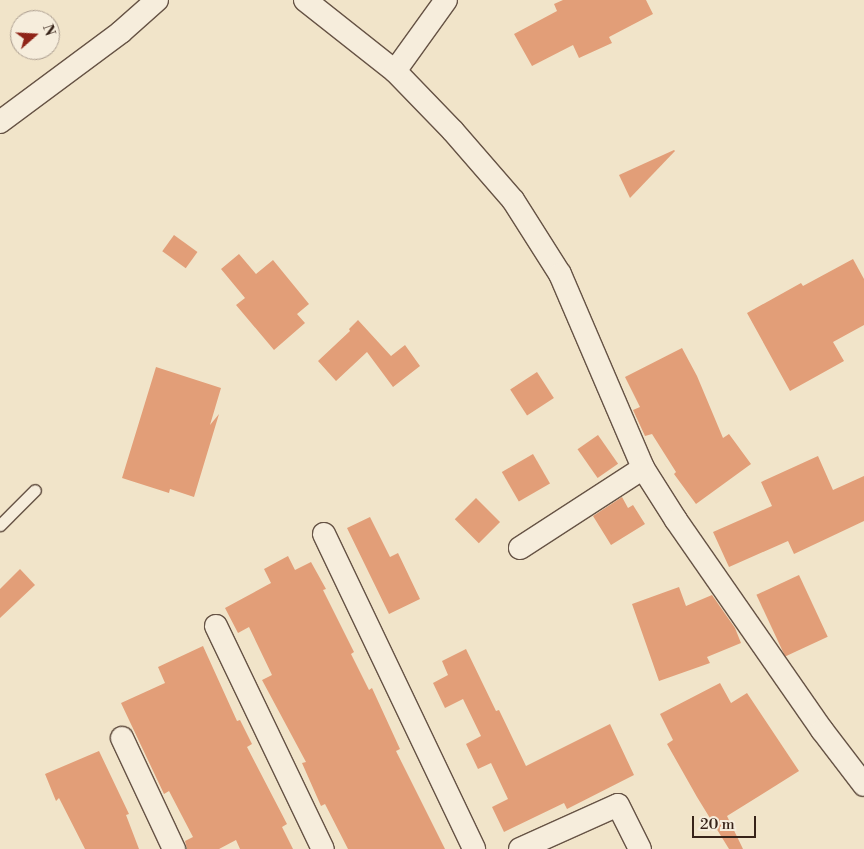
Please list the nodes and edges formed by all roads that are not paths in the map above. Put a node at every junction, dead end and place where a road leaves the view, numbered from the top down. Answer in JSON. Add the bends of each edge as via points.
{"nodes":[{"id":1,"x":157,"y":0,"type":"edge"},
{"id":2,"x":306,"y":0,"type":"edge"},
{"id":3,"x":446,"y":0,"type":"edge"},
{"id":4,"x":395,"y":71,"type":"junction"},
{"id":5,"x":0,"y":122,"type":"edge"},
{"id":6,"x":643,"y":468,"type":"junction"},
{"id":7,"x":35,"y":490,"type":"dead end"},
{"id":8,"x":0,"y":525,"type":"edge"},
{"id":9,"x":324,"y":534,"type":"dead end"},
{"id":10,"x":520,"y":548,"type":"dead end"},
{"id":11,"x":216,"y":626,"type":"dead end"},
{"id":12,"x":122,"y":738,"type":"dead end"},
{"id":13,"x":864,"y":785,"type":"edge"},
{"id":14,"x":174,"y":849,"type":"edge"},
{"id":15,"x":323,"y":849,"type":"edge"},
{"id":16,"x":474,"y":849,"type":"edge"},
{"id":17,"x":520,"y":849,"type":"edge"},
{"id":18,"x":640,"y":849,"type":"edge"}],
"edges":[{"from":1,"to":5,"type":"street","via":[[121,32]]},
{"from":2,"to":4,"type":"street"},
{"from":3,"to":4,"type":"street"},
{"from":4,"to":6,"type":"street","via":[[513,200],[560,274]]},
{"from":6,"to":10,"type":"street"},
{"from":6,"to":13,"type":"street","via":[[810,714]]},
{"from":7,"to":8,"type":"lane"},
{"from":9,"to":16,"type":"street"},
{"from":11,"to":15,"type":"street"},
{"from":12,"to":14,"type":"street"},
{"from":17,"to":18,"type":"street","via":[[618,805]]}]}
